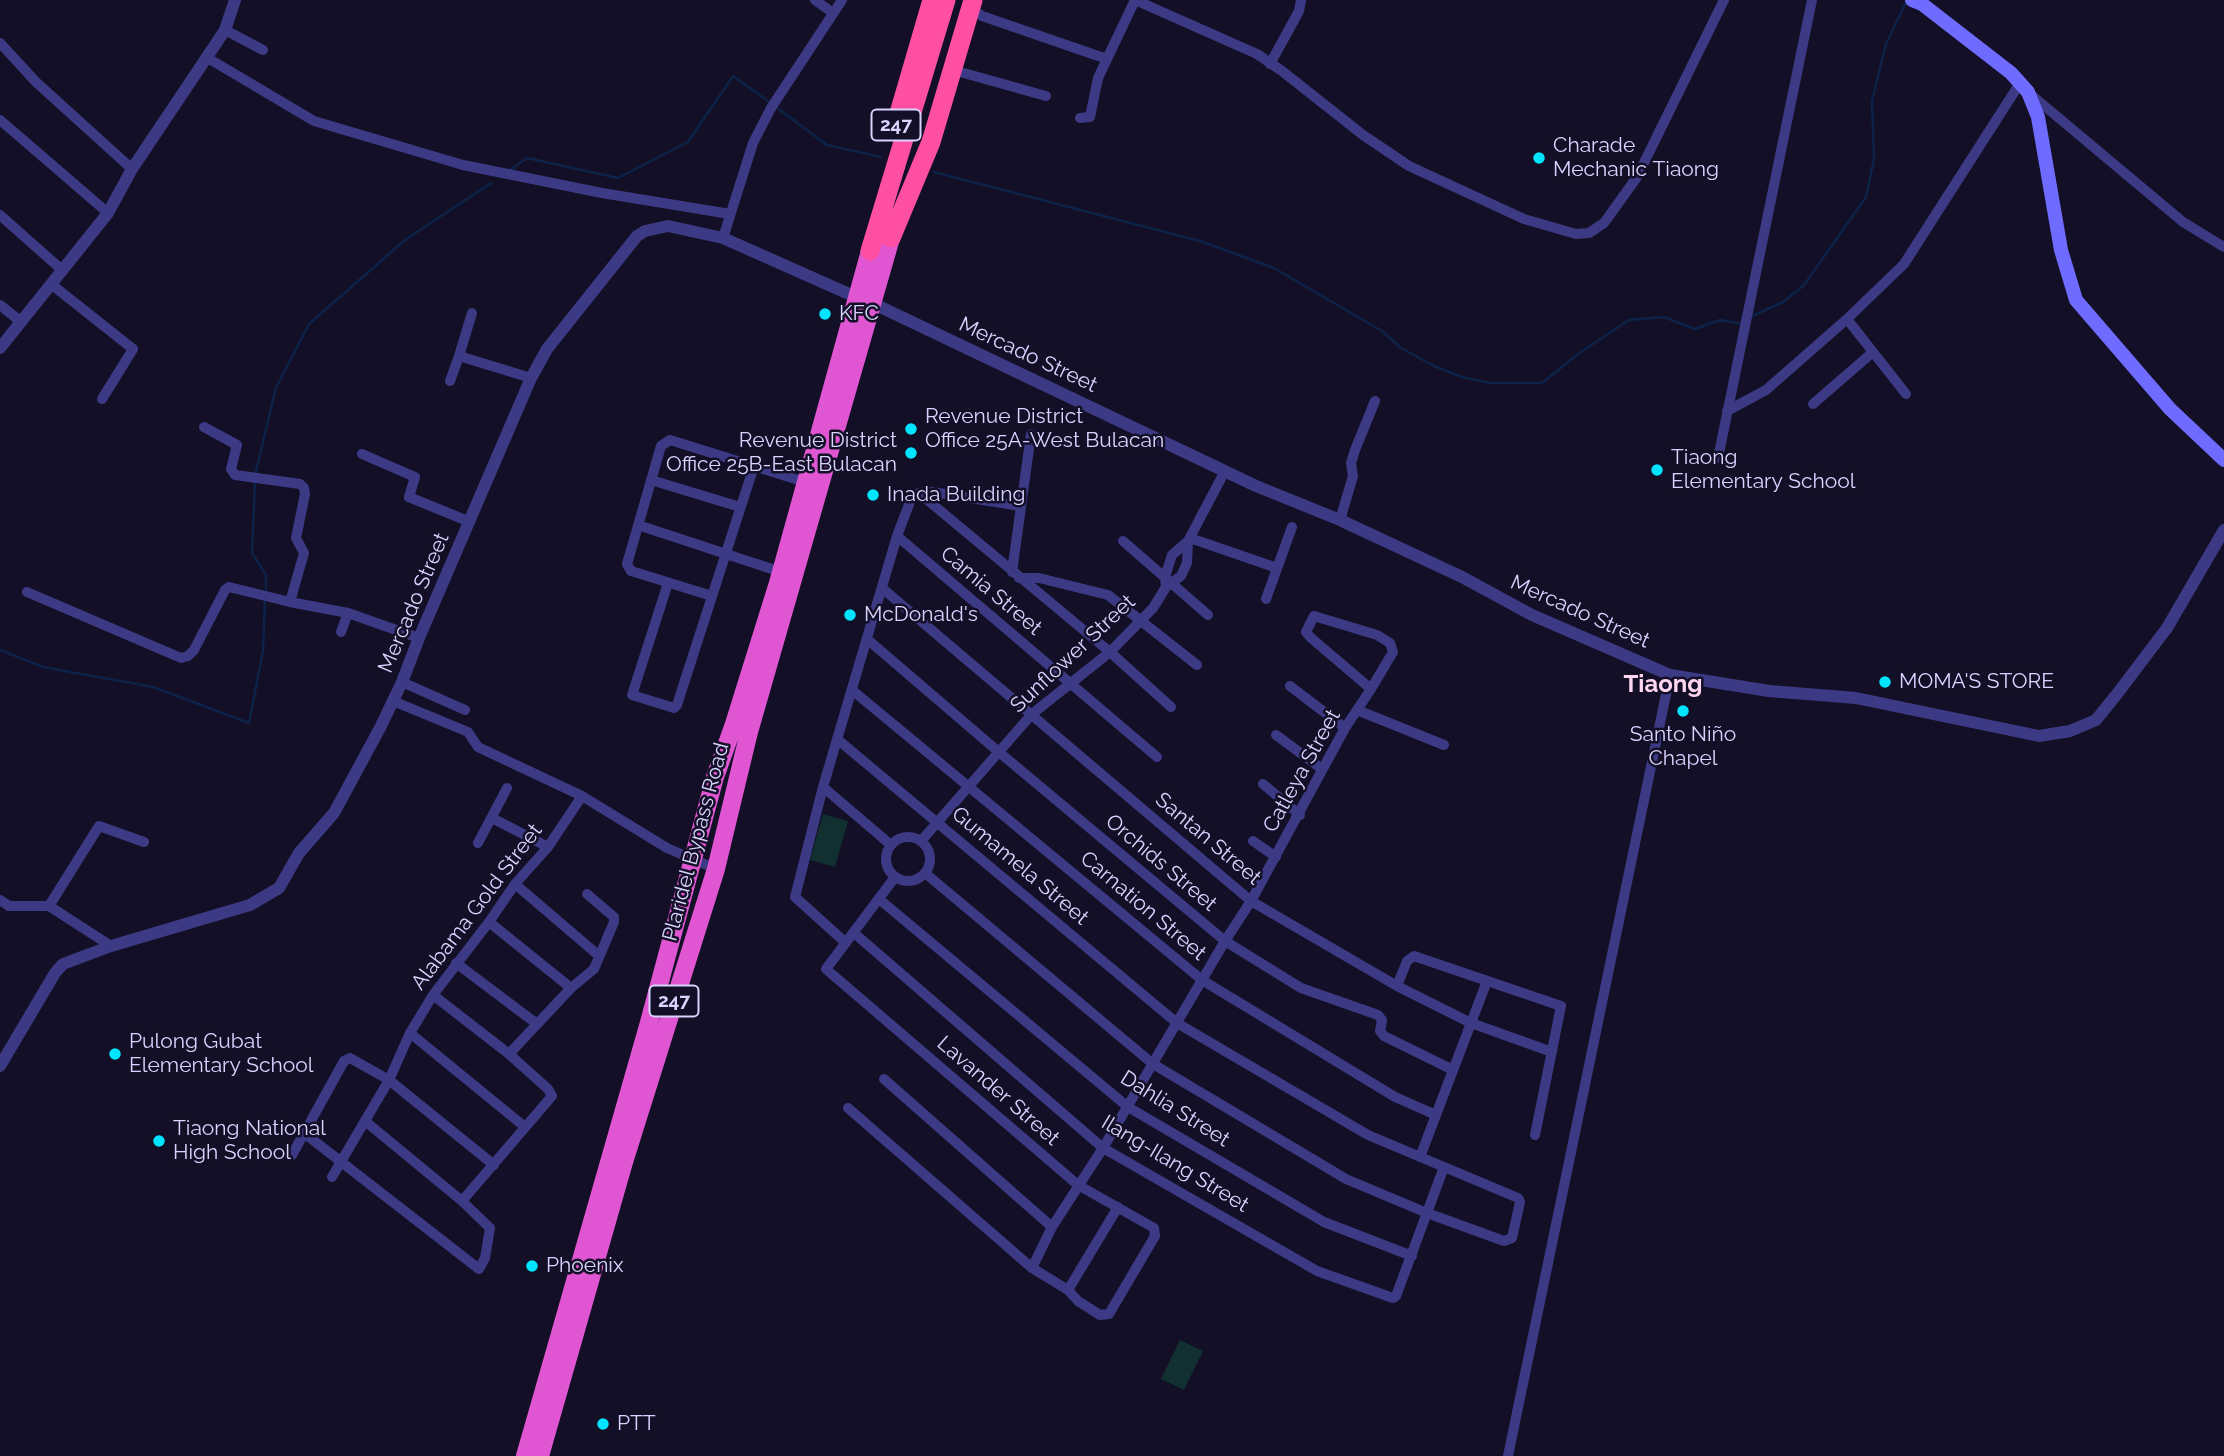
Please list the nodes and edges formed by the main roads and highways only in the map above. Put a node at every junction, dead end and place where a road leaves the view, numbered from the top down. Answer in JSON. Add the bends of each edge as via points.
{"nodes":[{"id":1,"x":932,"y":0,"type":"edge"},
{"id":2,"x":946,"y":0,"type":"edge"},
{"id":3,"x":1917,"y":2,"type":"edge"},
{"id":4,"x":968,"y":3,"type":"edge"},
{"id":5,"x":891,"y":238,"type":"junction"},
{"id":6,"x":870,"y":251,"type":"junction"},
{"id":7,"x":865,"y":300,"type":"junction"},
{"id":8,"x":2224,"y":460,"type":"edge"},
{"id":9,"x":525,"y":1456,"type":"edge"},
{"id":10,"x":540,"y":1456,"type":"edge"}],
"edges":[{"from":1,"to":6,"type":"highway","number":"247","via":[[875,206]]},
{"from":2,"to":6,"type":"highway"},
{"from":3,"to":8,"type":"main road","via":[[2024,87],[2038,117],[2061,250],[2076,300],[2170,409]]},
{"from":4,"to":5,"type":"highway"},
{"from":4,"to":5,"type":"highway","number":"247","via":[[931,142]]},
{"from":5,"to":7,"type":"highway","name":"Plaridel Bypass Road","number":"247"},
{"from":6,"to":7,"type":"highway","name":"Plaridel Bypass Road","number":"247"},
{"from":7,"to":9,"type":"highway","name":"Plaridel Bypass Road","number":"247","via":[[715,777]]},
{"from":7,"to":10,"type":"highway","name":"Plaridel Bypass Road","number":"247","via":[[716,869],[624,1162]]}]}
